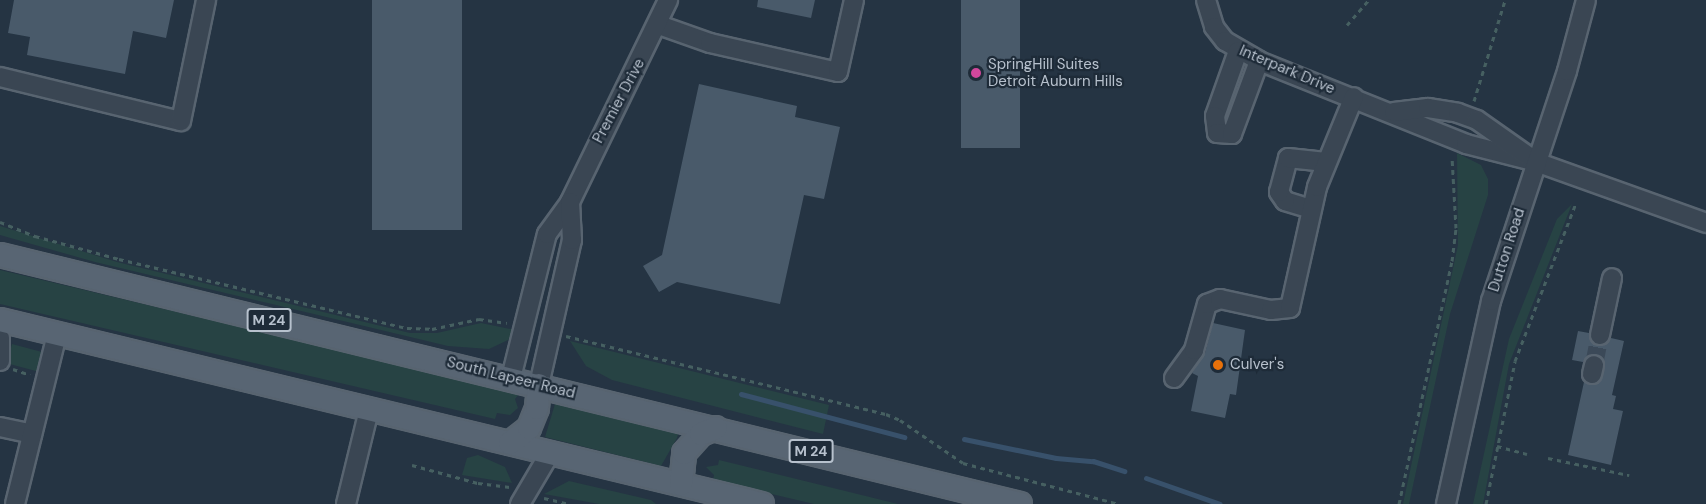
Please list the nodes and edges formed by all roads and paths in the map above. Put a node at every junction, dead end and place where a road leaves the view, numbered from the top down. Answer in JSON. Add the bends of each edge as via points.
{"nodes":[{"id":1,"x":206,"y":0,"type":"edge"},
{"id":2,"x":668,"y":0,"type":"edge"},
{"id":3,"x":854,"y":0,"type":"edge"},
{"id":4,"x":1206,"y":0,"type":"edge"},
{"id":5,"x":1369,"y":0,"type":"edge"},
{"id":6,"x":1505,"y":0,"type":"edge"},
{"id":7,"x":1586,"y":0,"type":"edge"},
{"id":8,"x":659,"y":24,"type":"junction"},
{"id":9,"x":1347,"y":26,"type":"dead end"},
{"id":10,"x":1238,"y":51,"type":"junction"},
{"id":11,"x":1259,"y":61,"type":"junction"},
{"id":12,"x":0,"y":77,"type":"edge"},
{"id":13,"x":1477,"y":95,"type":"dead end"},
{"id":14,"x":1354,"y":98,"type":"junction"},
{"id":15,"x":1394,"y":112,"type":"junction"},
{"id":16,"x":1451,"y":160,"type":"dead end"},
{"id":17,"x":1326,"y":162,"type":"junction"},
{"id":18,"x":1536,"y":162,"type":"junction"},
{"id":19,"x":570,"y":202,"type":"junction"},
{"id":20,"x":1576,"y":203,"type":"dead end"},
{"id":21,"x":1311,"y":209,"type":"junction"},
{"id":22,"x":0,"y":222,"type":"edge"},
{"id":23,"x":1706,"y":223,"type":"edge"},
{"id":24,"x":0,"y":255,"type":"edge"},
{"id":25,"x":1612,"y":278,"type":"dead end"},
{"id":26,"x":0,"y":320,"type":"edge"},
{"id":27,"x":516,"y":325,"type":"dead end"},
{"id":28,"x":57,"y":334,"type":"junction"},
{"id":29,"x":1600,"y":335,"type":"tunnel mouth"},
{"id":30,"x":567,"y":337,"type":"dead end"},
{"id":31,"x":0,"y":338,"type":"edge"},
{"id":32,"x":0,"y":361,"type":"edge"},
{"id":33,"x":511,"y":378,"type":"junction"},
{"id":34,"x":1174,"y":378,"type":"dead end"},
{"id":35,"x":539,"y":385,"type":"junction"},
{"id":36,"x":369,"y":410,"type":"junction"},
{"id":37,"x":0,"y":428,"type":"edge"},
{"id":38,"x":716,"y":428,"type":"junction"},
{"id":39,"x":32,"y":435,"type":"junction"},
{"id":40,"x":510,"y":443,"type":"junction"},
{"id":41,"x":1497,"y":446,"type":"junction"},
{"id":42,"x":550,"y":453,"type":"junction"},
{"id":43,"x":1527,"y":454,"type":"dead end"},
{"id":44,"x":1548,"y":458,"type":"dead end"},
{"id":45,"x":412,"y":465,"type":"dead end"},
{"id":46,"x":1629,"y":475,"type":"dead end"},
{"id":47,"x":681,"y":484,"type":"junction"},
{"id":48,"x":523,"y":498,"type":"edge"},
{"id":49,"x":15,"y":504,"type":"edge"},
{"id":50,"x":346,"y":504,"type":"edge"},
{"id":51,"x":568,"y":504,"type":"edge"},
{"id":52,"x":762,"y":504,"type":"edge"},
{"id":53,"x":1020,"y":504,"type":"edge"},
{"id":54,"x":1119,"y":504,"type":"edge"},
{"id":55,"x":1399,"y":504,"type":"edge"},
{"id":56,"x":1446,"y":504,"type":"edge"},
{"id":57,"x":1486,"y":504,"type":"edge"}],
"edges":[{"from":1,"to":12,"type":"street","via":[[181,121]]},
{"from":2,"to":8,"type":"street","name":"Premier Drive"},
{"from":3,"to":8,"type":"street","via":[[838,72],[710,43]]},
{"from":4,"to":10,"type":"street","name":"Interpark Drive","via":[[1214,27]]},
{"from":5,"to":9,"type":"path"},
{"from":6,"to":13,"type":"path"},
{"from":7,"to":18,"type":"street","name":"Dutton Road"},
{"from":8,"to":19,"type":"street","name":"Premier Drive","via":[[594,147]]},
{"from":10,"to":11,"type":"street","name":"Interpark Drive"},
{"from":10,"to":11,"type":"street","via":[[1215,116],[1217,133],[1232,134]]},
{"from":11,"to":14,"type":"street","name":"Interpark Drive"},
{"from":14,"to":15,"type":"street","name":"Interpark Drive"},
{"from":14,"to":17,"type":"street"},
{"from":15,"to":18,"type":"street","name":"Interpark Drive","via":[[1422,128],[1466,144]]},
{"from":15,"to":18,"type":"street","name":"Interpark Drive","via":[[1428,108],[1458,113],[1477,120]]},
{"from":16,"to":55,"type":"path","via":[[1456,228],[1452,261]]},
{"from":17,"to":21,"type":"street"},
{"from":17,"to":21,"type":"street","via":[[1288,158],[1279,192],[1285,201]]},
{"from":18,"to":23,"type":"street","name":"Interpark Drive"},
{"from":18,"to":56,"type":"street","name":"Dutton Road","via":[[1491,301]]},
{"from":19,"to":33,"type":"street","name":"Premier Drive","via":[[547,234]]},
{"from":19,"to":35,"type":"street","name":"Premier Drive","via":[[572,240]]},
{"from":20,"to":41,"type":"path","via":[[1515,361]]},
{"from":21,"to":34,"type":"street","via":[[1290,308],[1271,310],[1220,300],[1207,304],[1194,350]]},
{"from":22,"to":27,"type":"path","via":[[35,236],[119,258],[407,328],[432,329],[479,319]]},
{"from":24,"to":33,"type":"main road","name":"South Lapeer Road","number":"M 24"},
{"from":25,"to":29,"type":"street"},
{"from":26,"to":28,"type":"main road"},
{"from":28,"to":36,"type":"main road"},
{"from":28,"to":39,"type":"street"},
{"from":30,"to":54,"type":"path","via":[[886,414],[963,464]]},
{"from":31,"to":32,"type":"street"},
{"from":33,"to":35,"type":"main road","name":"South Lapeer Road","number":"M 24"},
{"from":35,"to":38,"type":"main road","name":"South Lapeer Road","number":"M 24"},
{"from":35,"to":40,"type":"main road","via":[[537,408],[529,428]]},
{"from":36,"to":40,"type":"main road"},
{"from":36,"to":50,"type":"street"},
{"from":37,"to":39,"type":"street"},
{"from":38,"to":47,"type":"main road","via":[[700,434],[684,453]]},
{"from":38,"to":53,"type":"main road","name":"South Lapeer Road","number":"M 24"},
{"from":39,"to":49,"type":"street"},
{"from":40,"to":42,"type":"main road"},
{"from":41,"to":43,"type":"path"},
{"from":41,"to":57,"type":"path"},
{"from":42,"to":47,"type":"main road"},
{"from":42,"to":48,"type":"street"},
{"from":44,"to":46,"type":"path"},
{"from":45,"to":48,"type":"path"},
{"from":47,"to":52,"type":"main road"},
{"from":48,"to":51,"type":"path"}]}
